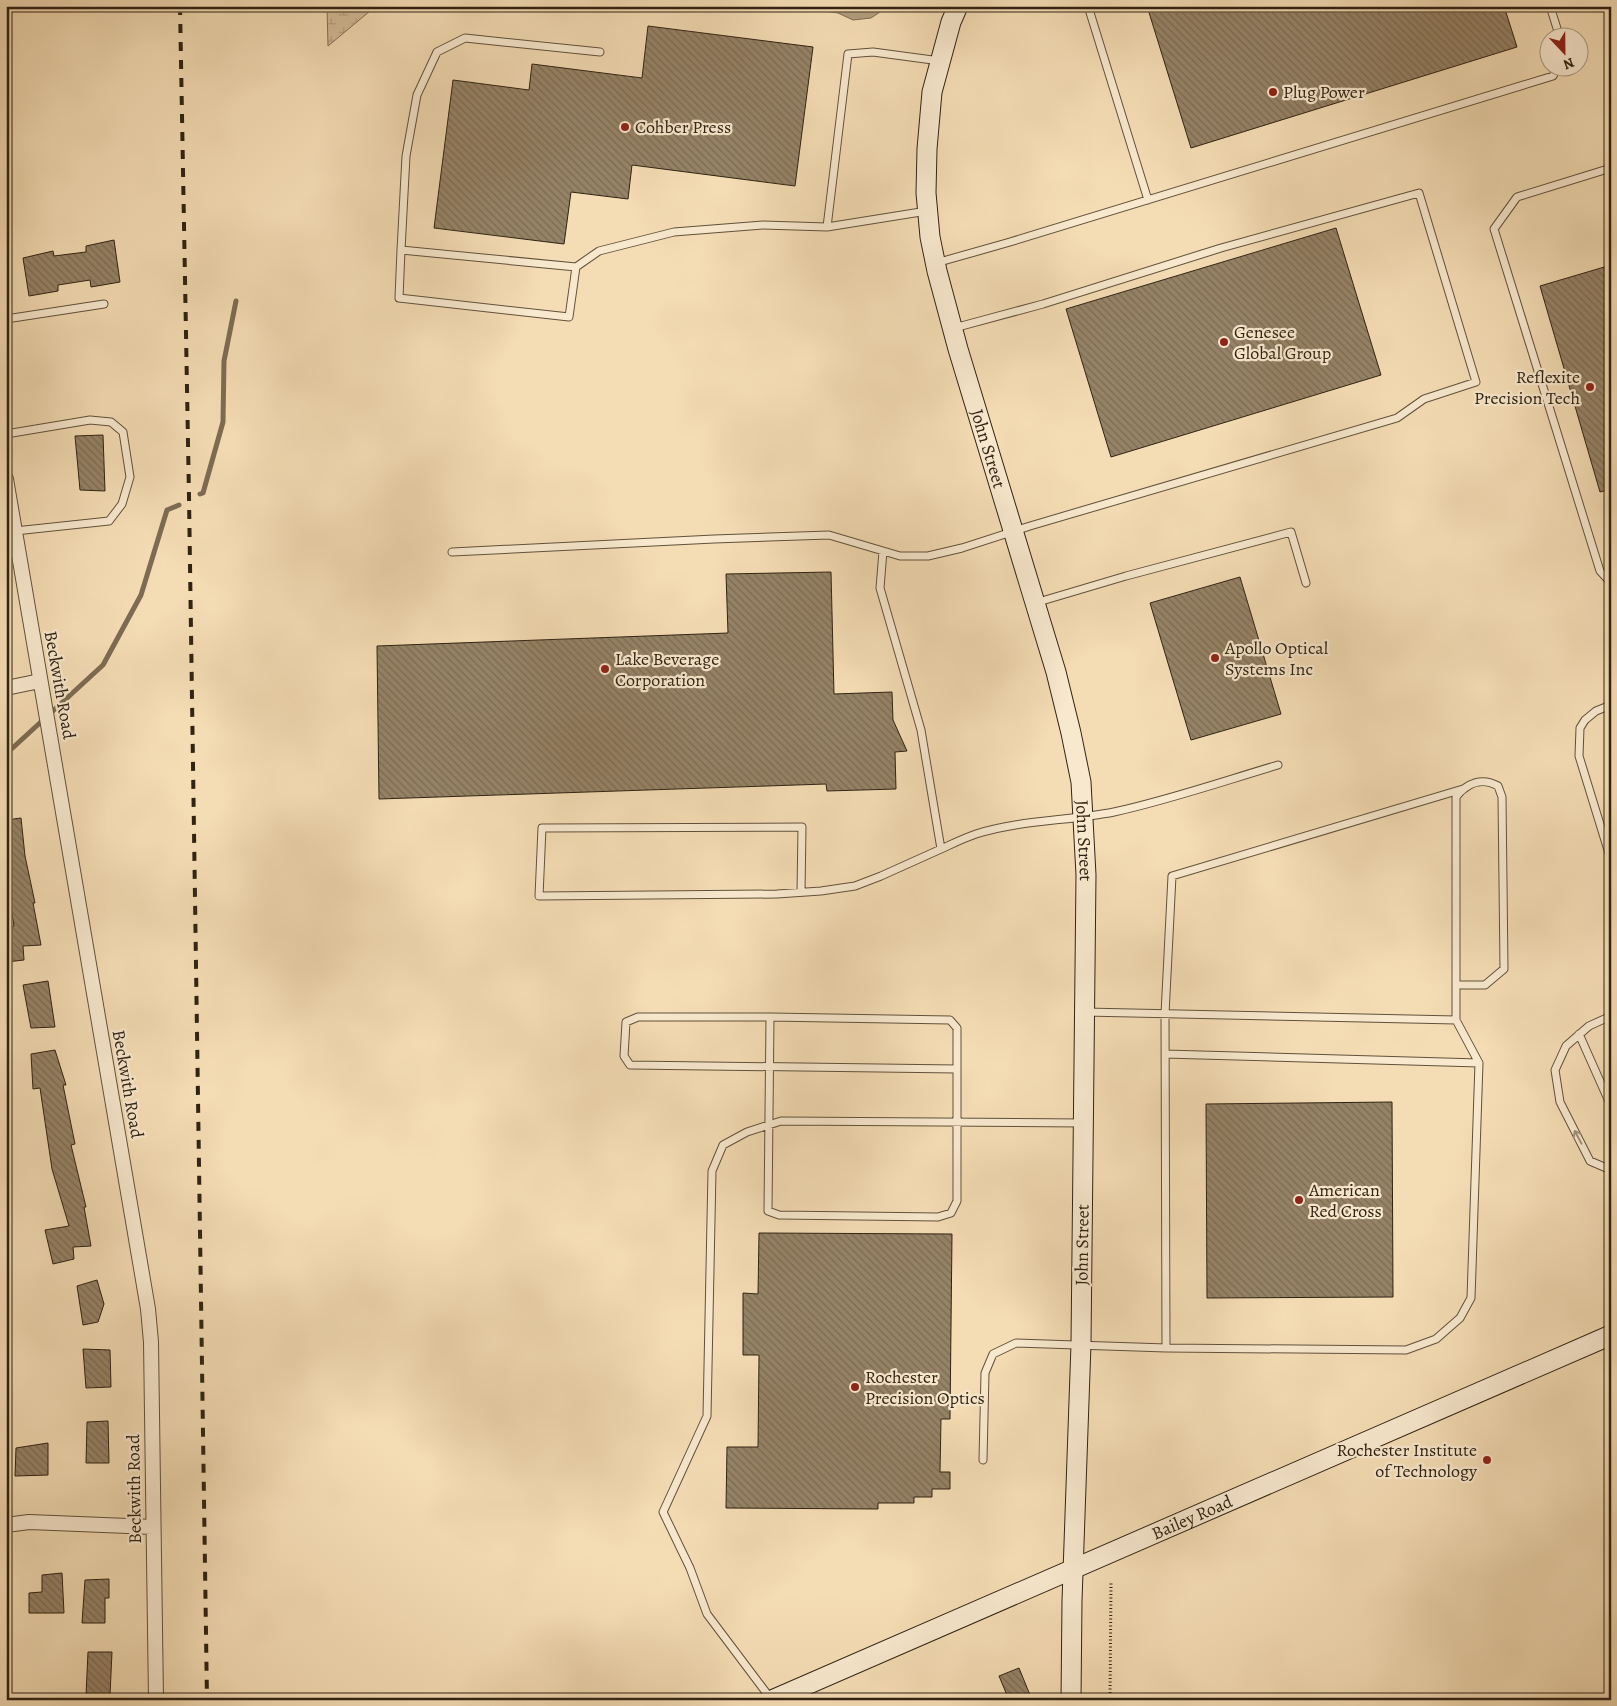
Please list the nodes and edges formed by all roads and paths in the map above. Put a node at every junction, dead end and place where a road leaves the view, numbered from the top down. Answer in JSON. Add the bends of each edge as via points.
{"nodes":[{"id":1,"x":958,"y":6,"type":"edge"},
{"id":2,"x":1088,"y":6,"type":"edge"},
{"id":3,"x":1550,"y":6,"type":"edge"},
{"id":4,"x":1557,"y":28,"type":"edge"},
{"id":5,"x":600,"y":52,"type":"dead end"},
{"id":6,"x":940,"y":61,"type":"junction"},
{"id":7,"x":1546,"y":78,"type":"edge"},
{"id":8,"x":1611,"y":168,"type":"edge"},
{"id":9,"x":1148,"y":200,"type":"junction"},
{"id":10,"x":927,"y":211,"type":"junction"},
{"id":11,"x":827,"y":227,"type":"junction"},
{"id":12,"x":401,"y":250,"type":"junction"},
{"id":13,"x":935,"y":263,"type":"junction"},
{"id":14,"x":576,"y":267,"type":"junction"},
{"id":15,"x":104,"y":304,"type":"dead end"},
{"id":16,"x":6,"y":319,"type":"edge"},
{"id":17,"x":952,"y":328,"type":"junction"},
{"id":18,"x":6,"y":434,"type":"edge"},
{"id":19,"x":6,"y":479,"type":"edge"},
{"id":20,"x":1013,"y":531,"type":"junction"},
{"id":21,"x":15,"y":532,"type":"junction"},
{"id":22,"x":883,"y":551,"type":"junction"},
{"id":23,"x":452,"y":552,"type":"dead end"},
{"id":24,"x":1611,"y":583,"type":"edge"},
{"id":25,"x":1306,"y":584,"type":"dead end"},
{"id":26,"x":1035,"y":604,"type":"junction"},
{"id":27,"x":40,"y":681,"type":"junction"},
{"id":28,"x":6,"y":688,"type":"edge"},
{"id":29,"x":1611,"y":705,"type":"edge"},
{"id":30,"x":1278,"y":765,"type":"dead end"},
{"id":31,"x":1463,"y":789,"type":"junction"},
{"id":32,"x":1084,"y":817,"type":"junction"},
{"id":33,"x":941,"y":849,"type":"junction"},
{"id":34,"x":1611,"y":860,"type":"edge"},
{"id":35,"x":801,"y":892,"type":"junction"},
{"id":36,"x":1456,"y":984,"type":"junction"},
{"id":37,"x":1085,"y":1012,"type":"junction"},
{"id":38,"x":1165,"y":1014,"type":"junction"},
{"id":39,"x":1611,"y":1016,"type":"edge"},
{"id":40,"x":770,"y":1017,"type":"junction"},
{"id":41,"x":1456,"y":1020,"type":"junction"},
{"id":42,"x":1579,"y":1034,"type":"junction"},
{"id":43,"x":1165,"y":1054,"type":"junction"},
{"id":44,"x":1479,"y":1063,"type":"junction"},
{"id":45,"x":770,"y":1066,"type":"junction"},
{"id":46,"x":957,"y":1069,"type":"junction"},
{"id":47,"x":1611,"y":1106,"type":"edge"},
{"id":48,"x":957,"y":1123,"type":"junction"},
{"id":49,"x":1084,"y":1123,"type":"junction"},
{"id":50,"x":768,"y":1126,"type":"junction"},
{"id":51,"x":1611,"y":1170,"type":"edge"},
{"id":52,"x":1611,"y":1335,"type":"edge"},
{"id":53,"x":1081,"y":1344,"type":"junction"},
{"id":54,"x":1166,"y":1348,"type":"junction"},
{"id":55,"x":983,"y":1460,"type":"dead end"},
{"id":56,"x":6,"y":1525,"type":"edge"},
{"id":57,"x":153,"y":1527,"type":"junction"},
{"id":58,"x":1073,"y":1570,"type":"junction"},
{"id":59,"x":1111,"y":1583,"type":"dead end"},
{"id":60,"x":156,"y":1700,"type":"edge"},
{"id":61,"x":772,"y":1700,"type":"edge"},
{"id":62,"x":1072,"y":1700,"type":"edge"},
{"id":63,"x":1110,"y":1700,"type":"edge"}],
"edges":[{"from":1,"to":6,"type":"street","name":"John Street"},
{"from":2,"to":9,"type":"lane"},
{"from":3,"to":4,"type":"lane"},
{"from":5,"to":12,"type":"lane","via":[[465,38],[437,52],[418,95],[406,156]]},
{"from":6,"to":10,"type":"street","name":"John Street","via":[[932,92],[927,149]]},
{"from":6,"to":11,"type":"lane","via":[[873,52],[848,54]]},
{"from":7,"to":9,"type":"lane"},
{"from":8,"to":24,"type":"lane","via":[[1517,197],[1494,229],[1600,571]]},
{"from":9,"to":13,"type":"lane"},
{"from":10,"to":11,"type":"lane"},
{"from":10,"to":13,"type":"street","name":"John Street"},
{"from":11,"to":14,"type":"lane","via":[[763,226],[674,232],[598,251]]},
{"from":12,"to":14,"type":"lane"},
{"from":12,"to":14,"type":"lane","via":[[398,298],[569,317]]},
{"from":13,"to":17,"type":"street","name":"John Street"},
{"from":15,"to":16,"type":"lane"},
{"from":17,"to":20,"type":"street","name":"John Street"},
{"from":17,"to":20,"type":"lane","via":[[1419,193],[1473,372],[1476,382],[1424,399],[1397,418]]},
{"from":18,"to":21,"type":"lane","via":[[90,420],[111,422],[123,432],[130,477],[122,504],[109,521]]},
{"from":19,"to":21,"type":"street","name":"Beckwith Road"},
{"from":20,"to":22,"type":"lane","via":[[928,556],[900,556]]},
{"from":20,"to":26,"type":"street","name":"John Street"},
{"from":21,"to":27,"type":"street","name":"Beckwith Road"},
{"from":22,"to":23,"type":"lane","via":[[829,535]]},
{"from":22,"to":33,"type":"lane","via":[[880,588],[921,730]]},
{"from":25,"to":26,"type":"lane","via":[[1291,532]]},
{"from":26,"to":32,"type":"street","name":"John Street","via":[[1071,732]]},
{"from":27,"to":28,"type":"street"},
{"from":27,"to":57,"type":"street","name":"Beckwith Road","via":[[148,1310],[152,1342]]},
{"from":29,"to":34,"type":"lane","via":[[1585,720],[1580,728],[1579,756]]},
{"from":30,"to":32,"type":"lane","via":[[1136,807]]},
{"from":31,"to":36,"type":"lane","via":[[1456,797]]},
{"from":31,"to":36,"type":"lane","via":[[1475,782],[1490,782],[1498,786],[1502,797],[1504,969],[1485,985]]},
{"from":31,"to":38,"type":"lane","via":[[1172,876]]},
{"from":32,"to":33,"type":"lane","via":[[997,829],[975,834]]},
{"from":32,"to":37,"type":"street","name":"John Street"},
{"from":33,"to":35,"type":"lane","via":[[855,886]]},
{"from":35,"to":35,"type":"lane","via":[[539,896],[542,828],[802,828]]},
{"from":36,"to":41,"type":"lane"},
{"from":37,"to":38,"type":"lane"},
{"from":37,"to":49,"type":"street","name":"John Street"},
{"from":38,"to":41,"type":"lane"},
{"from":38,"to":43,"type":"lane"},
{"from":39,"to":42,"type":"lane"},
{"from":40,"to":45,"type":"lane"},
{"from":40,"to":45,"type":"lane","via":[[638,1017],[626,1022],[624,1056],[630,1064]]},
{"from":40,"to":46,"type":"lane","via":[[950,1020],[956,1028]]},
{"from":41,"to":44,"type":"lane"},
{"from":42,"to":47,"type":"lane"},
{"from":51,"to":42,"type":"lane","one_way":true,"via":[[1590,1160],[1560,1102],[1555,1070],[1566,1046]]},
{"from":43,"to":44,"type":"lane"},
{"from":43,"to":54,"type":"lane"},
{"from":44,"to":54,"type":"lane","via":[[1471,1298],[1460,1318],[1436,1339],[1406,1350]]},
{"from":45,"to":46,"type":"lane"},
{"from":45,"to":50,"type":"lane"},
{"from":46,"to":48,"type":"lane"},
{"from":48,"to":49,"type":"lane"},
{"from":48,"to":50,"type":"lane","via":[[781,1121]]},
{"from":48,"to":50,"type":"lane","via":[[957,1201],[951,1212],[938,1217],[779,1215],[768,1210]]},
{"from":49,"to":53,"type":"street","name":"John Street"},
{"from":50,"to":61,"type":"lane","via":[[747,1132],[723,1145],[712,1171],[707,1416],[663,1512],[690,1568],[707,1614]]},
{"from":52,"to":58,"type":"street","name":"Bailey Road"},
{"from":53,"to":54,"type":"lane"},
{"from":53,"to":55,"type":"lane","via":[[1016,1343],[993,1354],[985,1373]]},
{"from":53,"to":58,"type":"street","name":"John Street"},
{"from":56,"to":57,"type":"street","via":[[29,1522]]},
{"from":57,"to":60,"type":"street","name":"Beckwith Road"},
{"from":58,"to":61,"type":"street","name":"Bailey Road"},
{"from":58,"to":62,"type":"street","name":"John Street"},
{"from":59,"to":63,"type":"path"}]}
